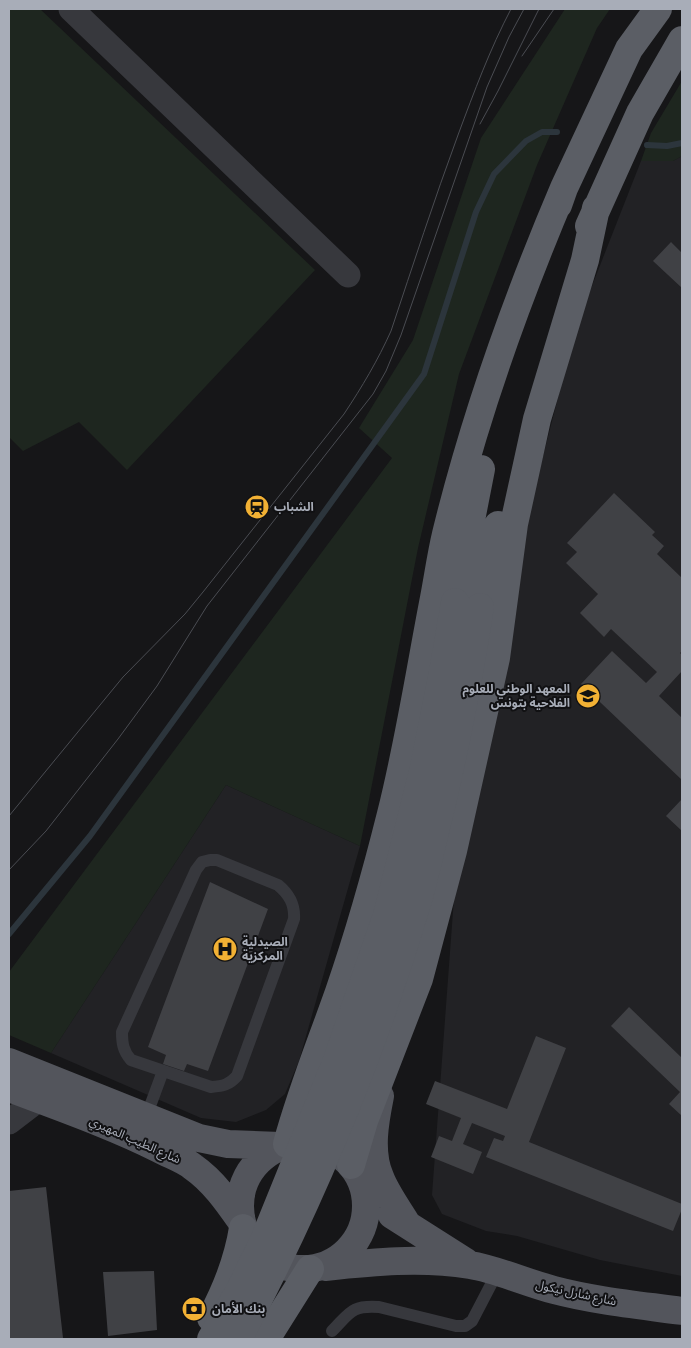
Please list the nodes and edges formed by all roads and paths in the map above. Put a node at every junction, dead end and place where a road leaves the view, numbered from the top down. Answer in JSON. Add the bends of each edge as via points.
{"nodes":[{"id":1,"x":71,"y":9,"type":"edge"},
{"id":2,"x":649,"y":9,"type":"edge"},
{"id":3,"x":658,"y":9,"type":"edge"},
{"id":4,"x":681,"y":44,"type":"edge"},
{"id":5,"x":628,"y":49,"type":"junction"},
{"id":6,"x":564,"y":188,"type":"junction"},
{"id":7,"x":596,"y":208,"type":"junction"},
{"id":8,"x":348,"y":275,"type":"dead end"},
{"id":9,"x":468,"y":604,"type":"junction"},
{"id":10,"x":9,"y":1062,"type":"edge"},
{"id":11,"x":386,"y":1063,"type":"junction"},
{"id":12,"x":163,"y":1071,"type":"junction"},
{"id":13,"x":9,"y":1088,"type":"edge"},
{"id":14,"x":39,"y":1099,"type":"junction"},
{"id":15,"x":146,"y":1117,"type":"junction"},
{"id":16,"x":9,"y":1122,"type":"edge"},
{"id":17,"x":284,"y":1145,"type":"junction"},
{"id":18,"x":356,"y":1174,"type":"junction"},
{"id":19,"x":407,"y":1224,"type":"junction"},
{"id":20,"x":242,"y":1225,"type":"junction"},
{"id":21,"x":471,"y":1265,"type":"junction"},
{"id":22,"x":314,"y":1269,"type":"junction"},
{"id":23,"x":497,"y":1273,"type":"junction"},
{"id":24,"x":682,"y":1311,"type":"edge"},
{"id":25,"x":332,"y":1331,"type":"dead end"},
{"id":26,"x":199,"y":1339,"type":"edge"},
{"id":27,"x":211,"y":1339,"type":"edge"},
{"id":28,"x":238,"y":1339,"type":"edge"},
{"id":29,"x":266,"y":1339,"type":"edge"}],
"edges":[{"from":1,"to":8,"type":"street"},
{"from":2,"to":5,"type":"highway"},
{"from":3,"to":5,"type":"highway"},
{"from":4,"to":7,"type":"highway","via":[[640,113]]},
{"from":5,"to":6,"type":"highway"},
{"from":6,"to":9,"type":"highway","via":[[506,362],[477,488]]},
{"from":6,"to":17,"type":"highway","via":[[530,267],[468,449],[446,536],[391,814],[339,990]]},
{"from":7,"to":9,"type":"highway","via":[[532,382],[505,490]]},
{"from":7,"to":11,"type":"highway","via":[[585,260],[535,429],[514,524],[496,658],[453,851],[419,980]]},
{"from":9,"to":27,"type":"highway","bridge":true,"via":[[443,672],[423,772],[388,912],[336,1060],[264,1240]]},
{"from":9,"to":28,"type":"highway","bridge":true,"via":[[471,665],[445,793],[418,899],[389,991],[323,1163]]},
{"from":10,"to":15,"type":"main road"},
{"from":11,"to":18,"type":"highway","via":[[364,1121]]},
{"from":11,"to":19,"type":"main road","via":[[374,1150],[379,1176]]},
{"from":12,"to":12,"type":"lane","via":[[132,1060],[125,1052],[122,1032],[196,870],[202,862],[218,860],[278,885],[291,900],[294,919],[237,1076],[231,1083],[211,1087]]},
{"from":12,"to":15,"type":"lane"},
{"from":13,"to":14,"type":"main road","name":"شارع الطيب المهيري"},
{"from":14,"to":16,"type":"street"},
{"from":14,"to":20,"type":"main road","name":"شارع الطيب المهيري","via":[[145,1142],[192,1166],[214,1185]]},
{"from":15,"to":17,"type":"main road","via":[[214,1142],[248,1146]]},
{"from":17,"to":18,"type":"main road","via":[[315,1144],[335,1152]]},
{"from":17,"to":20,"type":"main road","via":[[257,1163],[245,1180],[240,1200]]},
{"from":18,"to":19,"type":"main road","via":[[391,1214]]},
{"from":18,"to":22,"type":"main road","via":[[366,1204],[363,1226],[354,1244],[339,1259]]},
{"from":19,"to":21,"type":"main road"},
{"from":20,"to":22,"type":"main road","via":[[268,1260],[280,1266]]},
{"from":20,"to":26,"type":"highway","via":[[235,1265]]},
{"from":21,"to":22,"type":"main road","via":[[395,1261]]},
{"from":21,"to":23,"type":"main road","name":"شارع شارل نيكول"},
{"from":22,"to":29,"type":"highway"},
{"from":23,"to":24,"type":"main road","name":"شارع شارل نيكول","via":[[610,1302]]},
{"from":23,"to":25,"type":"lane","via":[[472,1321],[465,1326],[366,1306],[355,1308]]}]}
